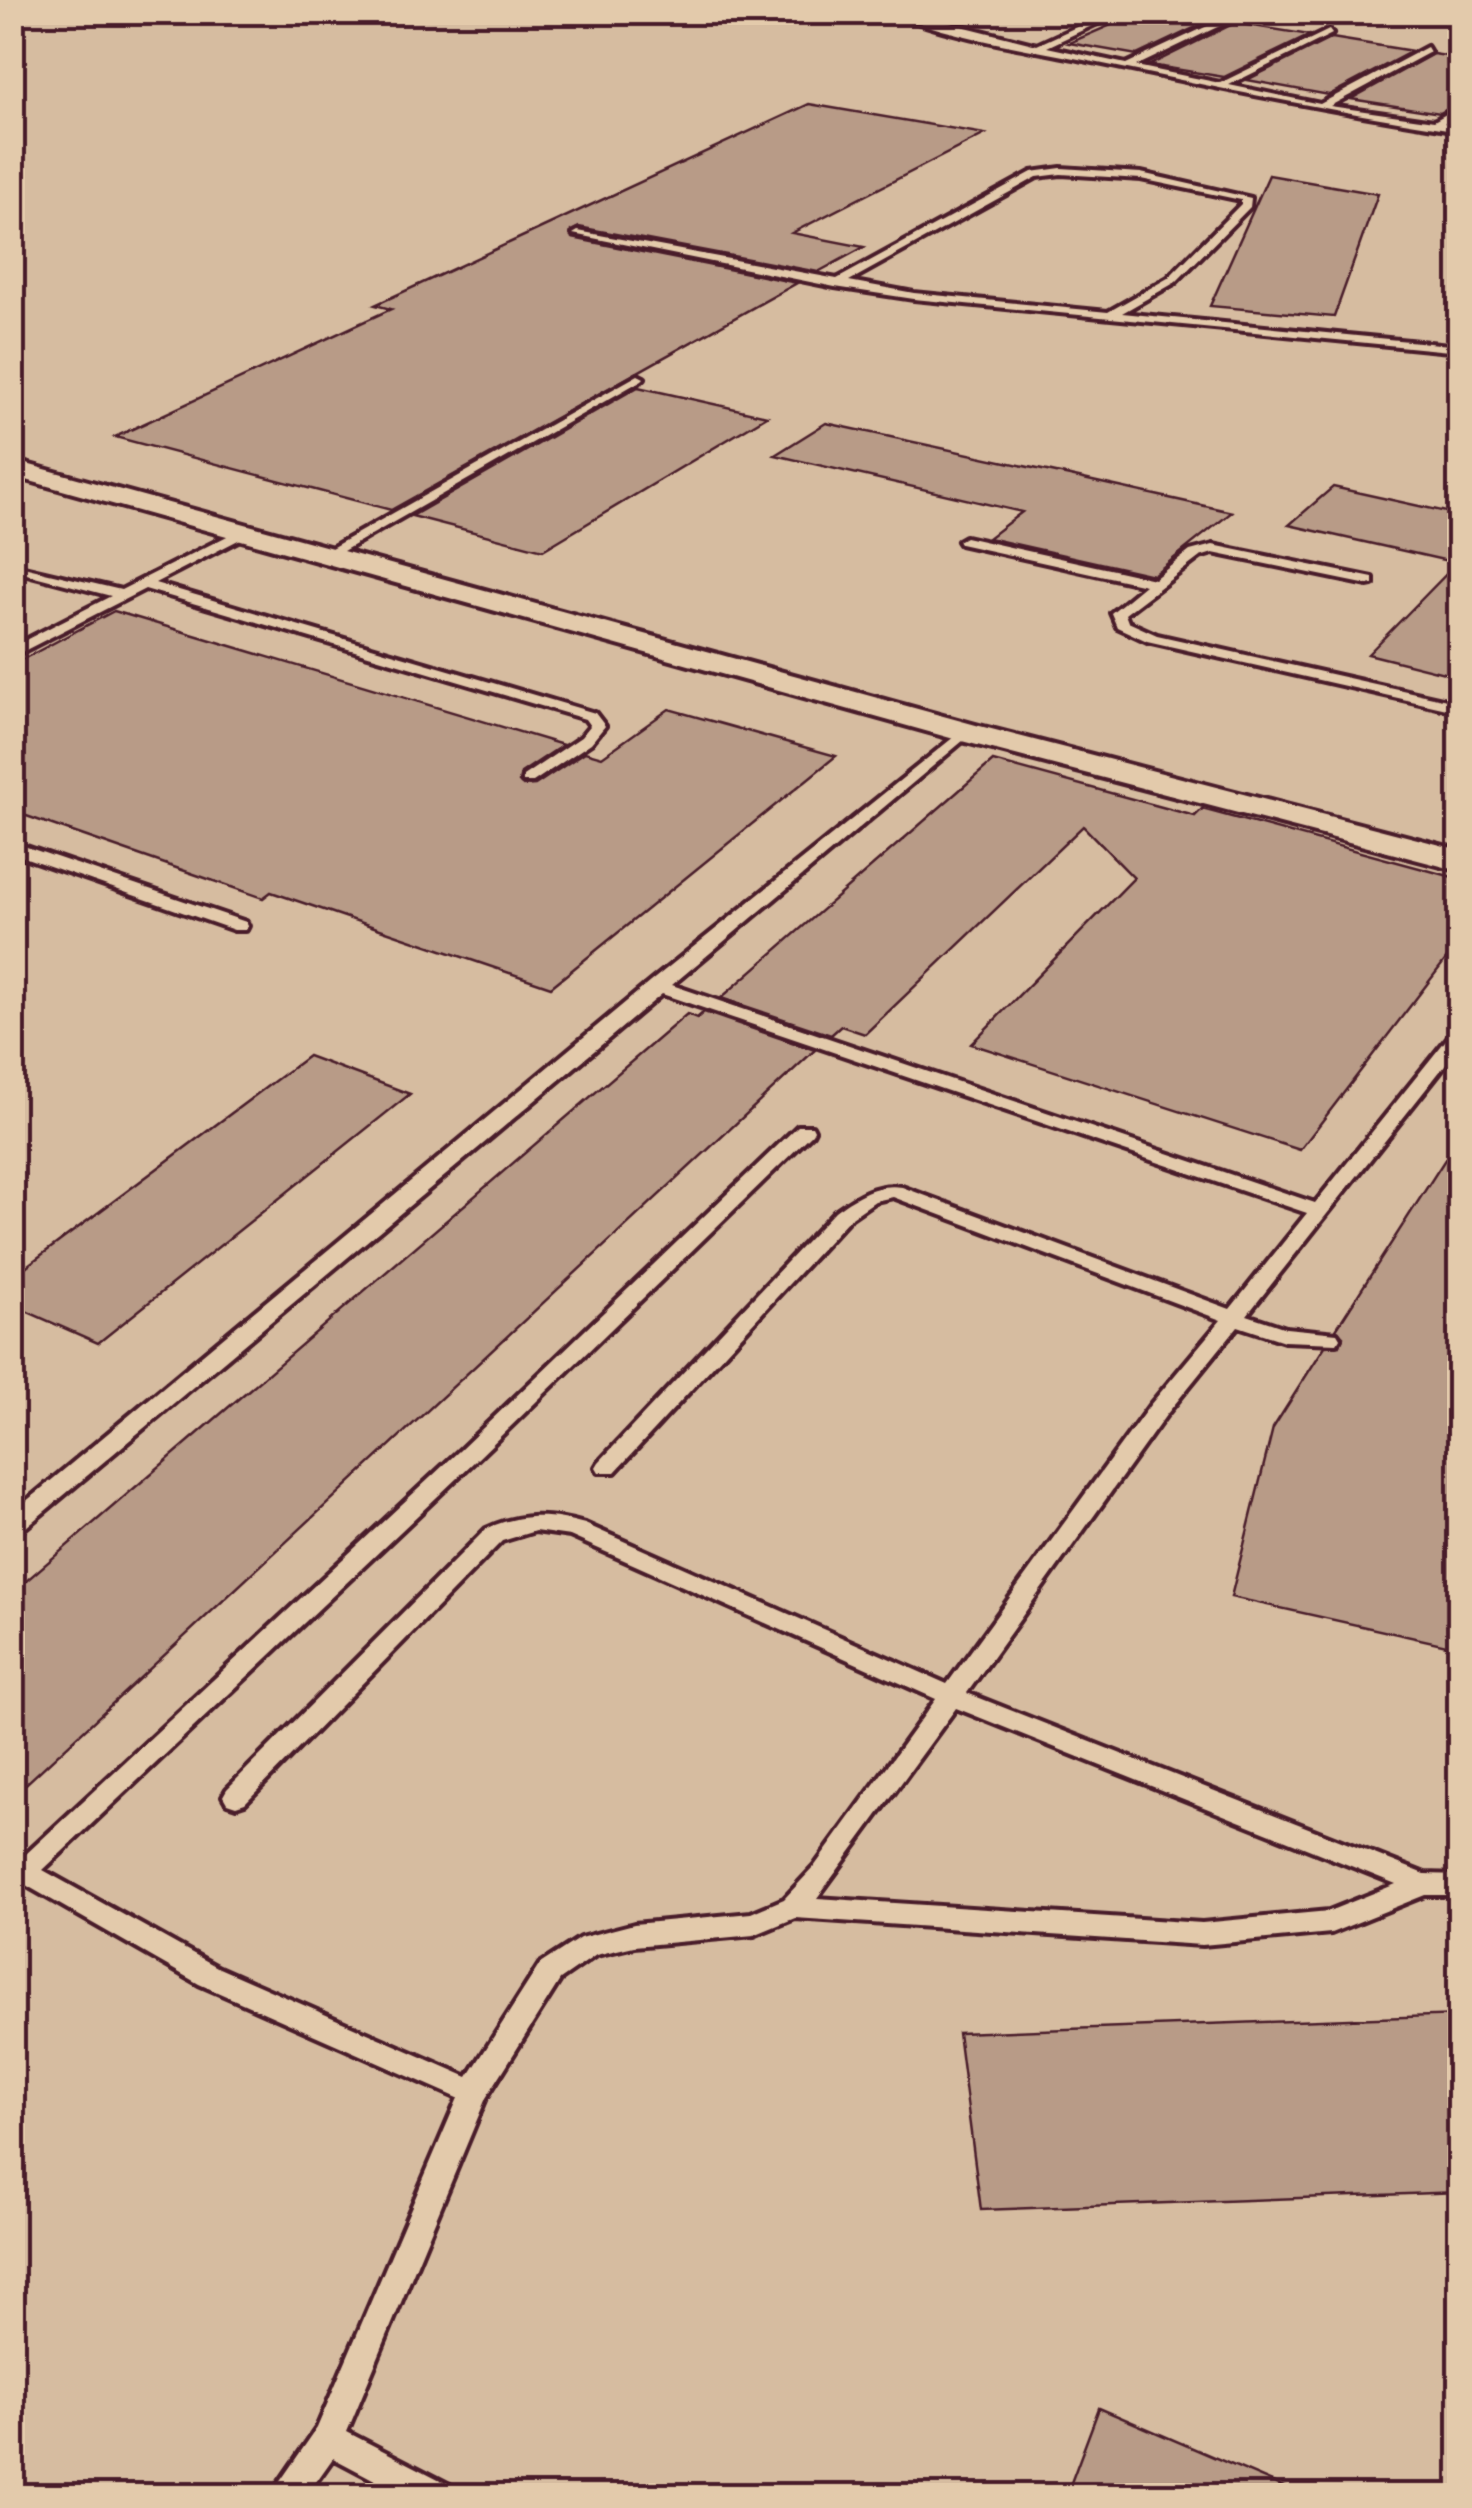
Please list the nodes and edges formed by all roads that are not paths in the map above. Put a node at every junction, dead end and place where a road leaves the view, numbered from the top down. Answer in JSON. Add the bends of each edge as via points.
{"nodes":[{"id":1,"x":895,"y":12,"type":"edge"},
{"id":2,"x":1117,"y":12,"type":"edge"},
{"id":3,"x":1231,"y":17,"type":"dead end"},
{"id":4,"x":1330,"y":32,"type":"dead end"},
{"id":5,"x":1038,"y":48,"type":"junction"},
{"id":6,"x":1426,"y":50,"type":"dead end"},
{"id":7,"x":1126,"y":67,"type":"junction"},
{"id":8,"x":1221,"y":86,"type":"junction"},
{"id":9,"x":1321,"y":107,"type":"junction"},
{"id":10,"x":1460,"y":109,"type":"edge"},
{"id":11,"x":1434,"y":125,"type":"junction"},
{"id":12,"x":1460,"y":128,"type":"edge"},
{"id":13,"x":578,"y":234,"type":"dead end"},
{"id":14,"x":835,"y":284,"type":"junction"},
{"id":15,"x":1110,"y":315,"type":"junction"},
{"id":16,"x":1460,"y":349,"type":"edge"},
{"id":17,"x":638,"y":378,"type":"dead end"},
{"id":18,"x":12,"y":468,"type":"edge"},
{"id":19,"x":241,"y":533,"type":"junction"},
{"id":20,"x":965,"y":541,"type":"dead end"},
{"id":21,"x":324,"y":556,"type":"junction"},
{"id":22,"x":24,"y":569,"type":"dead end"},
{"id":23,"x":1368,"y":581,"type":"dead end"},
{"id":24,"x":143,"y":584,"type":"junction"},
{"id":25,"x":1157,"y":584,"type":"junction"},
{"id":26,"x":122,"y":595,"type":"junction"},
{"id":27,"x":12,"y":654,"type":"edge"},
{"id":28,"x":1460,"y":708,"type":"edge"},
{"id":29,"x":965,"y":732,"type":"junction"},
{"id":30,"x":528,"y":778,"type":"dead end"},
{"id":31,"x":12,"y":846,"type":"edge"},
{"id":32,"x":1460,"y":861,"type":"edge"},
{"id":33,"x":240,"y":926,"type":"dead end"},
{"id":34,"x":656,"y":986,"type":"junction"},
{"id":35,"x":1460,"y":1034,"type":"edge"},
{"id":36,"x":805,"y":1130,"type":"dead end"},
{"id":37,"x":1318,"y":1210,"type":"junction"},
{"id":38,"x":1234,"y":1318,"type":"junction"},
{"id":39,"x":1330,"y":1338,"type":"dead end"},
{"id":40,"x":607,"y":1468,"type":"dead end"},
{"id":41,"x":12,"y":1526,"type":"edge"},
{"id":42,"x":951,"y":1696,"type":"junction"},
{"id":43,"x":236,"y":1796,"type":"dead end"},
{"id":44,"x":1422,"y":1884,"type":"junction"},
{"id":45,"x":1460,"y":1885,"type":"edge"},
{"id":46,"x":792,"y":1907,"type":"junction"},
{"id":47,"x":474,"y":2092,"type":"junction"},
{"id":48,"x":328,"y":2440,"type":"junction"},
{"id":49,"x":286,"y":2496,"type":"edge"},
{"id":50,"x":439,"y":2496,"type":"edge"}],
"edges":[{"from":1,"to":5,"type":"lane"},
{"from":2,"to":5,"type":"lane"},
{"from":3,"to":7,"type":"lane"},
{"from":4,"to":8,"type":"lane"},
{"from":5,"to":7,"type":"lane"},
{"from":6,"to":9,"type":"lane"},
{"from":7,"to":8,"type":"lane"},
{"from":8,"to":9,"type":"lane"},
{"from":9,"to":11,"type":"lane"},
{"from":10,"to":11,"type":"lane"},
{"from":11,"to":12,"type":"lane"},
{"from":13,"to":14,"type":"lane"},
{"from":14,"to":15,"type":"lane"},
{"from":14,"to":15,"type":"lane","via":[[1035,174],[1104,170],[1246,198],[1172,280]]},
{"from":15,"to":16,"type":"lane"},
{"from":17,"to":21,"type":"lane"},
{"from":18,"to":19,"type":"street"},
{"from":19,"to":21,"type":"street"},
{"from":19,"to":24,"type":"lane"},
{"from":20,"to":25,"type":"lane"},
{"from":21,"to":29,"type":"street"},
{"from":22,"to":26,"type":"lane"},
{"from":23,"to":25,"type":"lane","via":[[1213,550],[1194,554]]},
{"from":24,"to":26,"type":"lane"},
{"from":24,"to":30,"type":"lane","via":[[590,716],[598,726],[586,740]]},
{"from":25,"to":28,"type":"lane","via":[[1118,612],[1122,624],[1152,638]]},
{"from":26,"to":27,"type":"lane"},
{"from":29,"to":32,"type":"street"},
{"from":29,"to":34,"type":"lane"},
{"from":31,"to":33,"type":"lane"},
{"from":34,"to":37,"type":"lane"},
{"from":34,"to":41,"type":"lane"},
{"from":35,"to":37,"type":"lane"},
{"from":36,"to":47,"type":"lane","via":[[30,1870],[209,1976]]},
{"from":37,"to":38,"type":"lane"},
{"from":38,"to":39,"type":"lane","via":[[1284,1334]]},
{"from":38,"to":40,"type":"lane","via":[[895,1190],[869,1196],[842,1215]]},
{"from":38,"to":42,"type":"lane","via":[[1158,1410]]},
{"from":42,"to":43,"type":"lane","via":[[577,1530],[550,1522],[511,1526],[494,1534]]},
{"from":42,"to":44,"type":"lane"},
{"from":42,"to":46,"type":"lane"},
{"from":44,"to":45,"type":"lane"},
{"from":44,"to":46,"type":"lane","via":[[1331,1922],[1202,1934]]},
{"from":46,"to":47,"type":"lane","via":[[754,1924],[589,1946],[550,1972]]},
{"from":47,"to":48,"type":"lane"},
{"from":48,"to":49,"type":"lane"},
{"from":48,"to":50,"type":"lane"}]}
